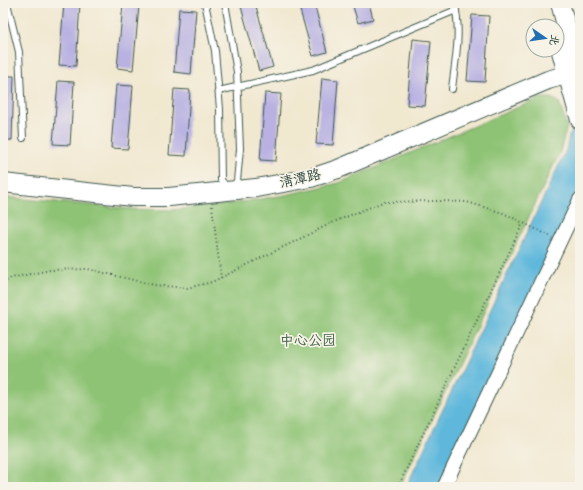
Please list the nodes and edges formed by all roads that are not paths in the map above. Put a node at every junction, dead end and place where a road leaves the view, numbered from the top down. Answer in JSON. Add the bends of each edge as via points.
{"nodes":[{"id":1,"x":7,"y":3,"type":"edge"},
{"id":2,"x":205,"y":3,"type":"edge"},
{"id":3,"x":225,"y":3,"type":"edge"},
{"id":4,"x":454,"y":3,"type":"edge"},
{"id":5,"x":548,"y":3,"type":"edge"},
{"id":6,"x":560,"y":3,"type":"edge"},
{"id":7,"x":456,"y":10,"type":"junction"},
{"id":8,"x":552,"y":18,"type":"edge"},
{"id":9,"x":565,"y":53,"type":"edge"},
{"id":10,"x":575,"y":73,"type":"edge"},
{"id":11,"x":238,"y":87,"type":"junction"},
{"id":12,"x":452,"y":89,"type":"dead end"},
{"id":13,"x":218,"y":91,"type":"junction"},
{"id":14,"x":578,"y":114,"type":"edge"},
{"id":15,"x":23,"y":138,"type":"dead end"},
{"id":16,"x":3,"y":183,"type":"edge"},
{"id":17,"x":230,"y":191,"type":"junction"},
{"id":18,"x":580,"y":199,"type":"edge"},
{"id":19,"x":444,"y":487,"type":"edge"}],
"edges":[{"from":1,"to":15,"type":"lane","via":[[19,52]]},
{"from":2,"to":13,"type":"lane","via":[[215,51]]},
{"from":3,"to":11,"type":"lane"},
{"from":4,"to":7,"type":"lane"},
{"from":5,"to":8,"type":"street"},
{"from":6,"to":10,"type":"street"},
{"from":7,"to":11,"type":"lane","via":[[313,70]]},
{"from":7,"to":12,"type":"lane","via":[[457,40]]},
{"from":9,"to":10,"type":"street"},
{"from":10,"to":14,"type":"street"},
{"from":10,"to":17,"type":"street","name":"清潭路","via":[[548,80],[338,169],[311,178]]},
{"from":11,"to":13,"type":"lane"},
{"from":11,"to":17,"type":"lane","via":[[240,149],[237,180]]},
{"from":13,"to":17,"type":"lane","via":[[222,180]]},
{"from":16,"to":17,"type":"street","name":"清潭路","via":[[132,197],[169,197]]},
{"from":18,"to":19,"type":"street"}]}
